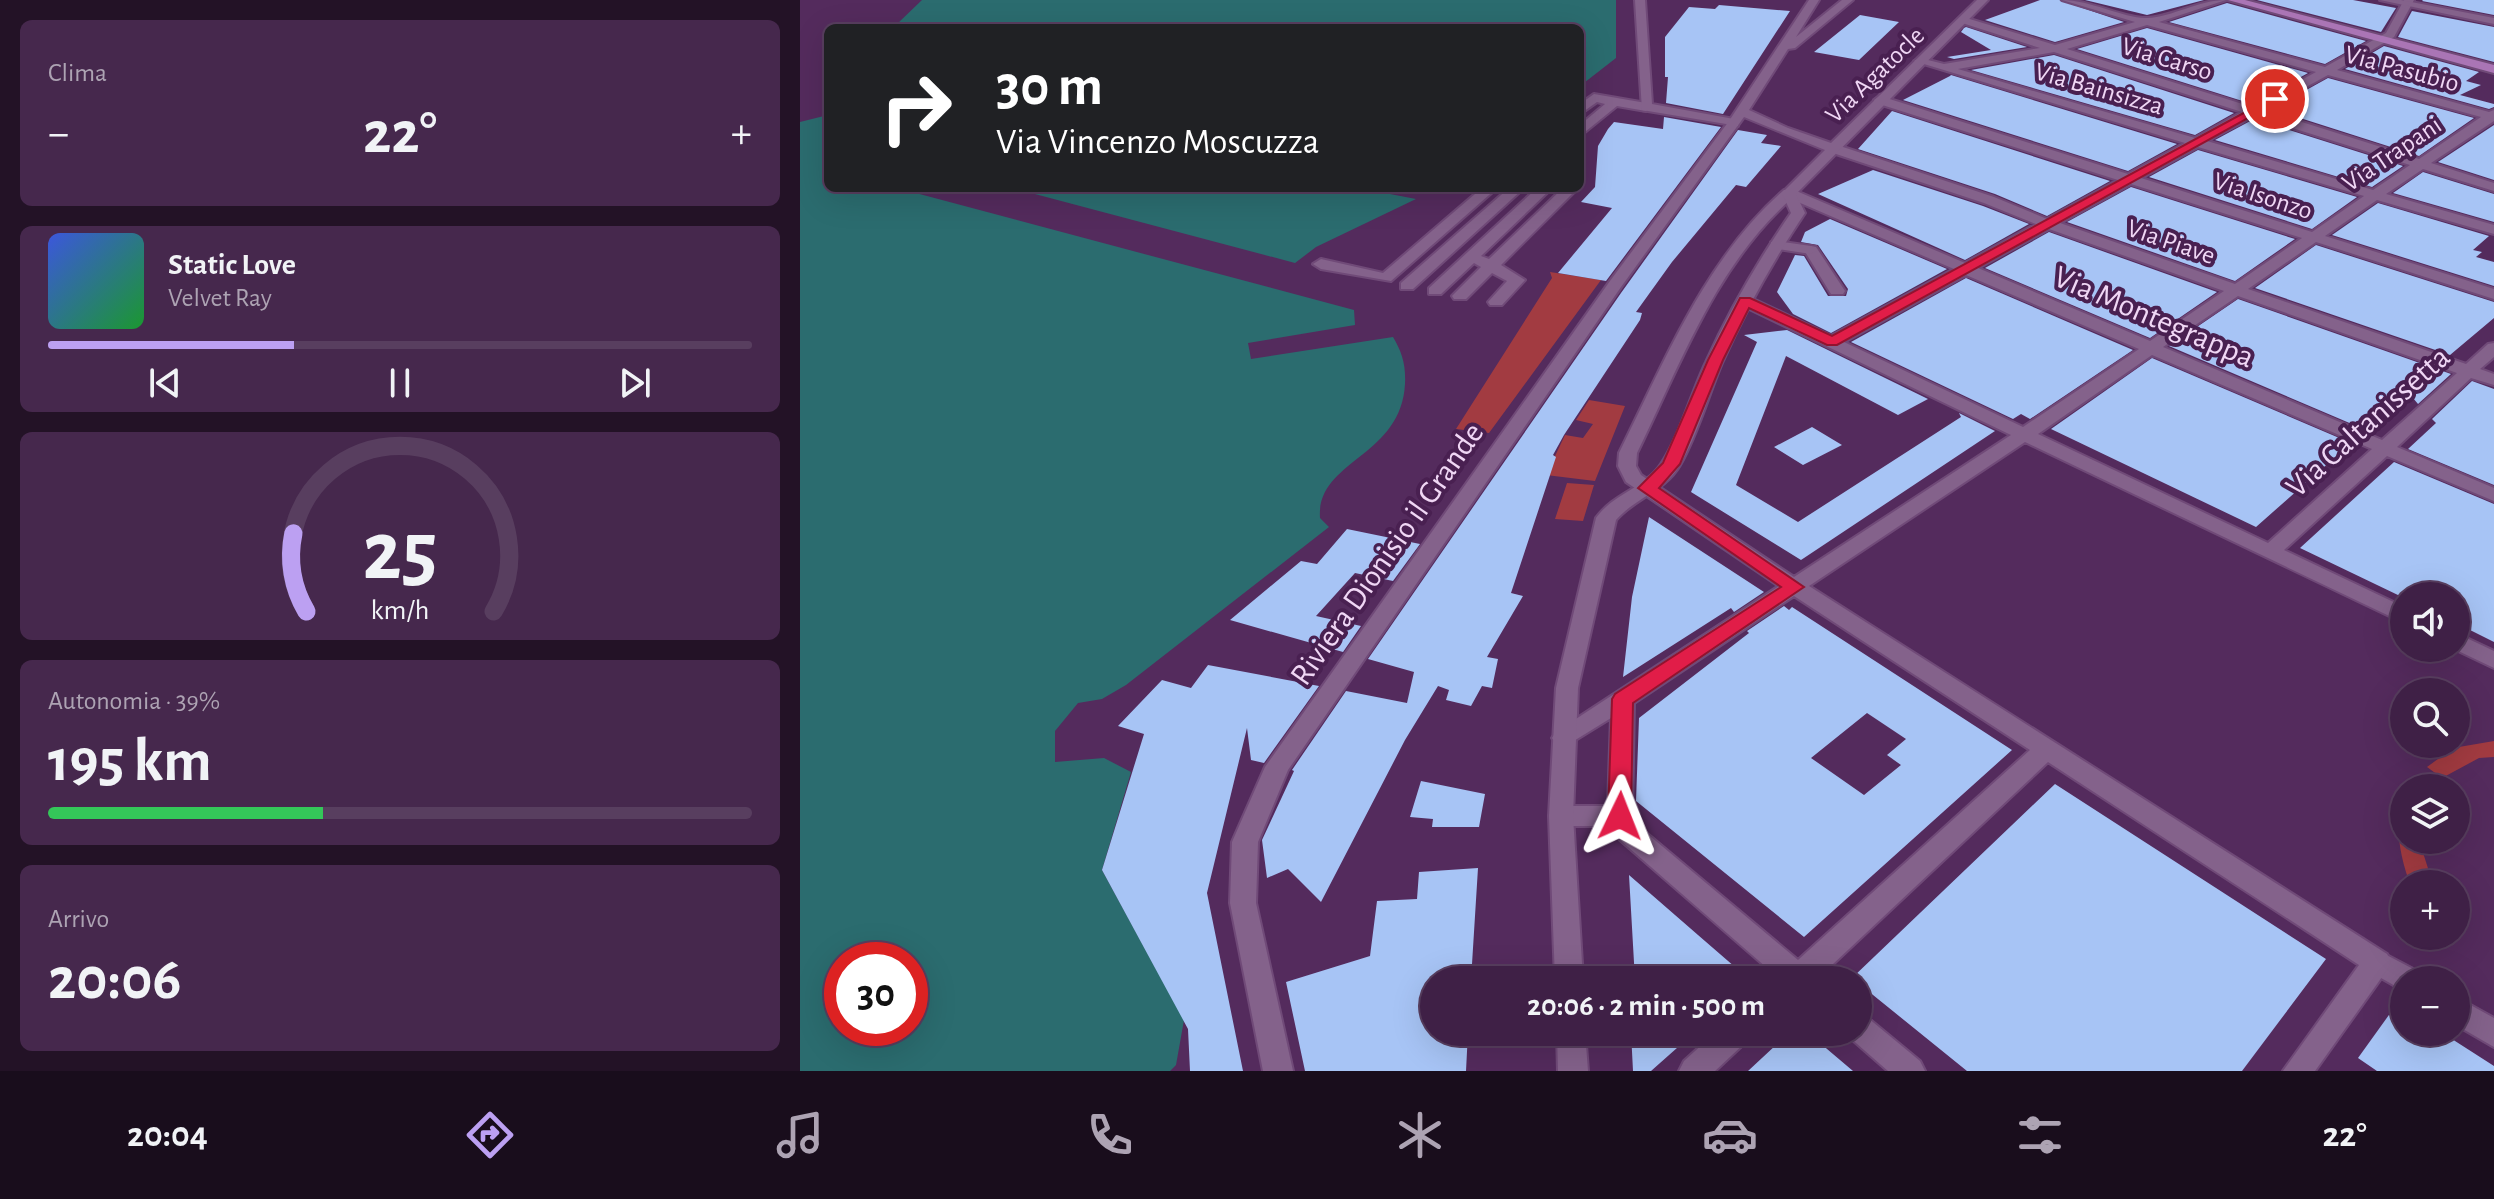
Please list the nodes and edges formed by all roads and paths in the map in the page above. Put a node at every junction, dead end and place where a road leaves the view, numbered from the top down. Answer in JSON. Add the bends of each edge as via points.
{"nodes":[{"id":1,"x":1640,"y":0,"type":"edge"},
{"id":2,"x":1814,"y":0,"type":"edge"},
{"id":3,"x":1848,"y":0,"type":"edge"},
{"id":4,"x":1983,"y":0,"type":"edge"},
{"id":5,"x":2067,"y":0,"type":"edge"},
{"id":6,"x":2221,"y":0,"type":"edge"},
{"id":7,"x":2233,"y":0,"type":"edge"},
{"id":8,"x":2258,"y":0,"type":"edge"},
{"id":9,"x":2385,"y":0,"type":"edge"},
{"id":10,"x":2408,"y":2,"type":"edge"},
{"id":11,"x":1963,"y":20,"type":"junction"},
{"id":12,"x":2494,"y":21,"type":"edge"},
{"id":13,"x":2147,"y":22,"type":"junction"},
{"id":14,"x":2386,"y":37,"type":"junction"},
{"id":15,"x":2054,"y":49,"type":"junction"},
{"id":16,"x":1776,"y":59,"type":"junction"},
{"id":17,"x":1920,"y":61,"type":"junction"},
{"id":18,"x":2494,"y":62,"type":"edge"},
{"id":19,"x":1943,"y":68,"type":"junction"},
{"id":20,"x":2494,"y":69,"type":"edge"},
{"id":21,"x":2326,"y":71,"type":"junction"},
{"id":22,"x":1880,"y":100,"type":"junction"},
{"id":23,"x":1615,"y":101,"type":"junction"},
{"id":24,"x":1584,"y":107,"type":"edge"},
{"id":25,"x":1646,"y":107,"type":"junction"},
{"id":26,"x":2253,"y":111,"type":"junction"},
{"id":27,"x":2493,"y":116,"type":"edge"},
{"id":28,"x":1738,"y":117,"type":"junction"},
{"id":29,"x":1584,"y":128,"type":"edge"},
{"id":30,"x":2196,"y":142,"type":"junction"},
{"id":31,"x":1832,"y":148,"type":"junction"},
{"id":32,"x":2421,"y":164,"type":"junction"},
{"id":33,"x":2130,"y":178,"type":"junction"},
{"id":34,"x":2494,"y":187,"type":"edge"},
{"id":35,"x":1485,"y":192,"type":"edge"},
{"id":36,"x":1513,"y":192,"type":"edge"},
{"id":37,"x":1541,"y":192,"type":"edge"},
{"id":38,"x":1567,"y":192,"type":"edge"},
{"id":39,"x":1789,"y":193,"type":"junction"},
{"id":40,"x":2375,"y":195,"type":"junction"},
{"id":41,"x":1825,"y":209,"type":"junction"},
{"id":42,"x":2047,"y":224,"type":"junction"},
{"id":43,"x":1787,"y":227,"type":"junction"},
{"id":44,"x":2494,"y":230,"type":"edge"},
{"id":45,"x":1434,"y":236,"type":"junction"},
{"id":46,"x":2314,"y":237,"type":"junction"},
{"id":47,"x":1776,"y":245,"type":"junction"},
{"id":48,"x":1452,"y":246,"type":"junction"},
{"id":49,"x":1472,"y":256,"type":"junction"},
{"id":50,"x":1321,"y":264,"type":"dead end"},
{"id":51,"x":1490,"y":266,"type":"junction"},
{"id":52,"x":1966,"y":269,"type":"junction"},
{"id":53,"x":1407,"y":286,"type":"dead end"},
{"id":54,"x":2237,"y":290,"type":"junction"},
{"id":55,"x":1435,"y":291,"type":"dead end"},
{"id":56,"x":1837,"y":291,"type":"dead end"},
{"id":57,"x":2494,"y":294,"type":"edge"},
{"id":58,"x":1460,"y":296,"type":"dead end"},
{"id":59,"x":1745,"y":301,"type":"junction"},
{"id":60,"x":1496,"y":302,"type":"dead end"},
{"id":61,"x":1832,"y":342,"type":"junction"},
{"id":62,"x":2151,"y":348,"type":"junction"},
{"id":63,"x":2494,"y":348,"type":"edge"},
{"id":64,"x":2468,"y":371,"type":"junction"},
{"id":65,"x":2494,"y":380,"type":"edge"},
{"id":66,"x":2032,"y":429,"type":"junction"},
{"id":67,"x":2384,"y":448,"type":"junction"},
{"id":68,"x":1647,"y":488,"type":"junction"},
{"id":69,"x":2494,"y":495,"type":"edge"},
{"id":70,"x":2276,"y":546,"type":"junction"},
{"id":71,"x":1782,"y":587,"type":"junction"},
{"id":72,"x":2390,"y":608,"type":"edge"},
{"id":73,"x":2470,"y":648,"type":"edge"},
{"id":74,"x":2494,"y":660,"type":"edge"},
{"id":75,"x":1623,"y":699,"type":"junction"},
{"id":76,"x":1564,"y":738,"type":"junction"},
{"id":77,"x":2039,"y":757,"type":"junction"},
{"id":78,"x":1561,"y":816,"type":"junction"},
{"id":79,"x":1620,"y":816,"type":"junction"},
{"id":80,"x":1568,"y":966,"type":"edge"},
{"id":81,"x":1784,"y":966,"type":"edge"},
{"id":82,"x":1813,"y":966,"type":"edge"},
{"id":83,"x":2370,"y":972,"type":"junction"},
{"id":84,"x":2390,"y":976,"type":"edge"},
{"id":85,"x":2470,"y":1019,"type":"edge"},
{"id":86,"x":2494,"y":1034,"type":"edge"},
{"id":87,"x":1872,"y":1039,"type":"edge"},
{"id":88,"x":1572,"y":1046,"type":"edge"},
{"id":89,"x":1722,"y":1046,"type":"edge"},
{"id":90,"x":1278,"y":1071,"type":"edge"},
{"id":91,"x":1573,"y":1071,"type":"edge"},
{"id":92,"x":1694,"y":1071,"type":"edge"},
{"id":93,"x":1910,"y":1071,"type":"edge"},
{"id":94,"x":2298,"y":1071,"type":"edge"}],
"edges":[{"from":1,"to":25,"type":"street"},
{"from":2,"to":16,"type":"street","name":"Riviera Dionisio il Grande"},
{"from":3,"to":16,"type":"street"},
{"from":4,"to":11,"type":"street","name":"Via Agatocle"},
{"from":5,"to":13,"type":"street","name":"Via Pasubio"},
{"from":6,"to":13,"type":"street"},
{"from":7,"to":14,"type":"main road"},
{"from":8,"to":14,"type":"main road"},
{"from":9,"to":10,"type":"street"},
{"from":10,"to":12,"type":"street"},
{"from":10,"to":14,"type":"street"},
{"from":11,"to":15,"type":"street","name":"Via Carso"},
{"from":11,"to":17,"type":"street","name":"Via Agatocle"},
{"from":13,"to":15,"type":"street"},
{"from":13,"to":21,"type":"street","name":"Via Pasubio"},
{"from":14,"to":18,"type":"main road"},
{"from":14,"to":20,"type":"main road"},
{"from":14,"to":21,"type":"street"},
{"from":15,"to":19,"type":"street"},
{"from":15,"to":26,"type":"street","name":"Via Carso"},
{"from":16,"to":28,"type":"street","name":"Riviera Dionisio il Grande"},
{"from":17,"to":19,"type":"street","name":"Via Bainsizza"},
{"from":17,"to":22,"type":"street","name":"Via Agatocle"},
{"from":19,"to":30,"type":"street","name":"Via Bainsizza"},
{"from":21,"to":26,"type":"street"},
{"from":21,"to":27,"type":"street","name":"Via Pasubio"},
{"from":22,"to":31,"type":"street","name":"Via Agatocle"},
{"from":22,"to":33,"type":"street","name":"Via Isonzo"},
{"from":23,"to":24,"type":"street","via":[[1594,98]]},
{"from":23,"to":25,"type":"street","name":"Via Piave"},
{"from":23,"to":29,"type":"street"},
{"from":25,"to":28,"type":"street","name":"Via Piave"},
{"from":26,"to":30,"type":"street"},
{"from":26,"to":32,"type":"street","name":"Via Carso"},
{"from":27,"to":32,"type":"street","name":"Via Trapani"},
{"from":28,"to":31,"type":"street","name":"Via Piave"},
{"from":28,"to":90,"type":"street","name":"Riviera Dionisio il Grande","via":[[1277,767],[1245,842],[1243,903]]},
{"from":30,"to":33,"type":"street"},
{"from":30,"to":40,"type":"street","name":"Via Bainsizza"},
{"from":31,"to":39,"type":"street","name":"Via Agatocle"},
{"from":31,"to":42,"type":"street","name":"Via Piave"},
{"from":32,"to":34,"type":"street","name":"Via Carso"},
{"from":32,"to":40,"type":"street","name":"Via Trapani"},
{"from":33,"to":42,"type":"street"},
{"from":33,"to":46,"type":"street","name":"Via Isonzo"},
{"from":35,"to":45,"type":"street"},
{"from":36,"to":48,"type":"street"},
{"from":37,"to":49,"type":"street"},
{"from":38,"to":51,"type":"street"},
{"from":39,"to":41,"type":"street","name":"Via Montegrappa"},
{"from":39,"to":43,"type":"street","via":[[1798,213]]},
{"from":39,"to":68,"type":"street","name":"Via Agatocle","via":[[1768,209],[1732,259],[1628,453],[1633,478]]},
{"from":40,"to":44,"type":"street","name":"Via Bainsizza"},
{"from":40,"to":46,"type":"street","name":"Via Trapani"},
{"from":41,"to":43,"type":"street"},
{"from":41,"to":52,"type":"street","name":"Via Montegrappa"},
{"from":42,"to":52,"type":"street"},
{"from":42,"to":54,"type":"street","name":"Via Piave"},
{"from":43,"to":47,"type":"street"},
{"from":45,"to":48,"type":"street"},
{"from":45,"to":50,"type":"street","via":[[1386,278]]},
{"from":46,"to":54,"type":"street","name":"Via Trapani"},
{"from":46,"to":57,"type":"street","name":"Via Isonzo"},
{"from":47,"to":56,"type":"street","via":[[1811,250]]},
{"from":47,"to":59,"type":"street"},
{"from":48,"to":49,"type":"street"},
{"from":48,"to":53,"type":"street"},
{"from":49,"to":51,"type":"street"},
{"from":49,"to":55,"type":"street"},
{"from":51,"to":58,"type":"street"},
{"from":51,"to":60,"type":"street","via":[[1517,280]]},
{"from":52,"to":61,"type":"street"},
{"from":52,"to":62,"type":"street","name":"Via Montegrappa"},
{"from":54,"to":62,"type":"street","name":"Via Trapani"},
{"from":54,"to":64,"type":"street","name":"Via Piave"},
{"from":59,"to":61,"type":"street"},
{"from":59,"to":68,"type":"street","via":[[1671,464]]},
{"from":61,"to":66,"type":"street","via":[[2003,424]]},
{"from":62,"to":66,"type":"street","name":"Via Trapani"},
{"from":62,"to":67,"type":"street","name":"Via Montegrappa"},
{"from":63,"to":64,"type":"street","name":"Via Caltanissetta"},
{"from":64,"to":65,"type":"street","name":"Via Piave"},
{"from":64,"to":67,"type":"street","name":"Via Caltanissetta"},
{"from":66,"to":70,"type":"street"},
{"from":66,"to":71,"type":"street","name":"Via Trapani"},
{"from":67,"to":69,"type":"street","name":"Via Montegrappa"},
{"from":67,"to":70,"type":"street","name":"Via Caltanissetta"},
{"from":68,"to":71,"type":"street"},
{"from":68,"to":76,"type":"street","via":[[1606,518],[1570,673]]},
{"from":70,"to":72,"type":"street"},
{"from":71,"to":75,"type":"street","name":"Via Trapani"},
{"from":71,"to":77,"type":"street"},
{"from":73,"to":74,"type":"street"},
{"from":75,"to":76,"type":"street","name":"Via Trapani"},
{"from":75,"to":79,"type":"street"},
{"from":76,"to":78,"type":"street"},
{"from":77,"to":82,"type":"street"},
{"from":77,"to":83,"type":"street"},
{"from":78,"to":79,"type":"street"},
{"from":78,"to":80,"type":"street"},
{"from":79,"to":81,"type":"street","via":[[1629,833]]},
{"from":83,"to":84,"type":"street"},
{"from":83,"to":94,"type":"street"},
{"from":85,"to":86,"type":"street"},
{"from":87,"to":93,"type":"street"},
{"from":88,"to":91,"type":"street"},
{"from":89,"to":92,"type":"street"}]}
